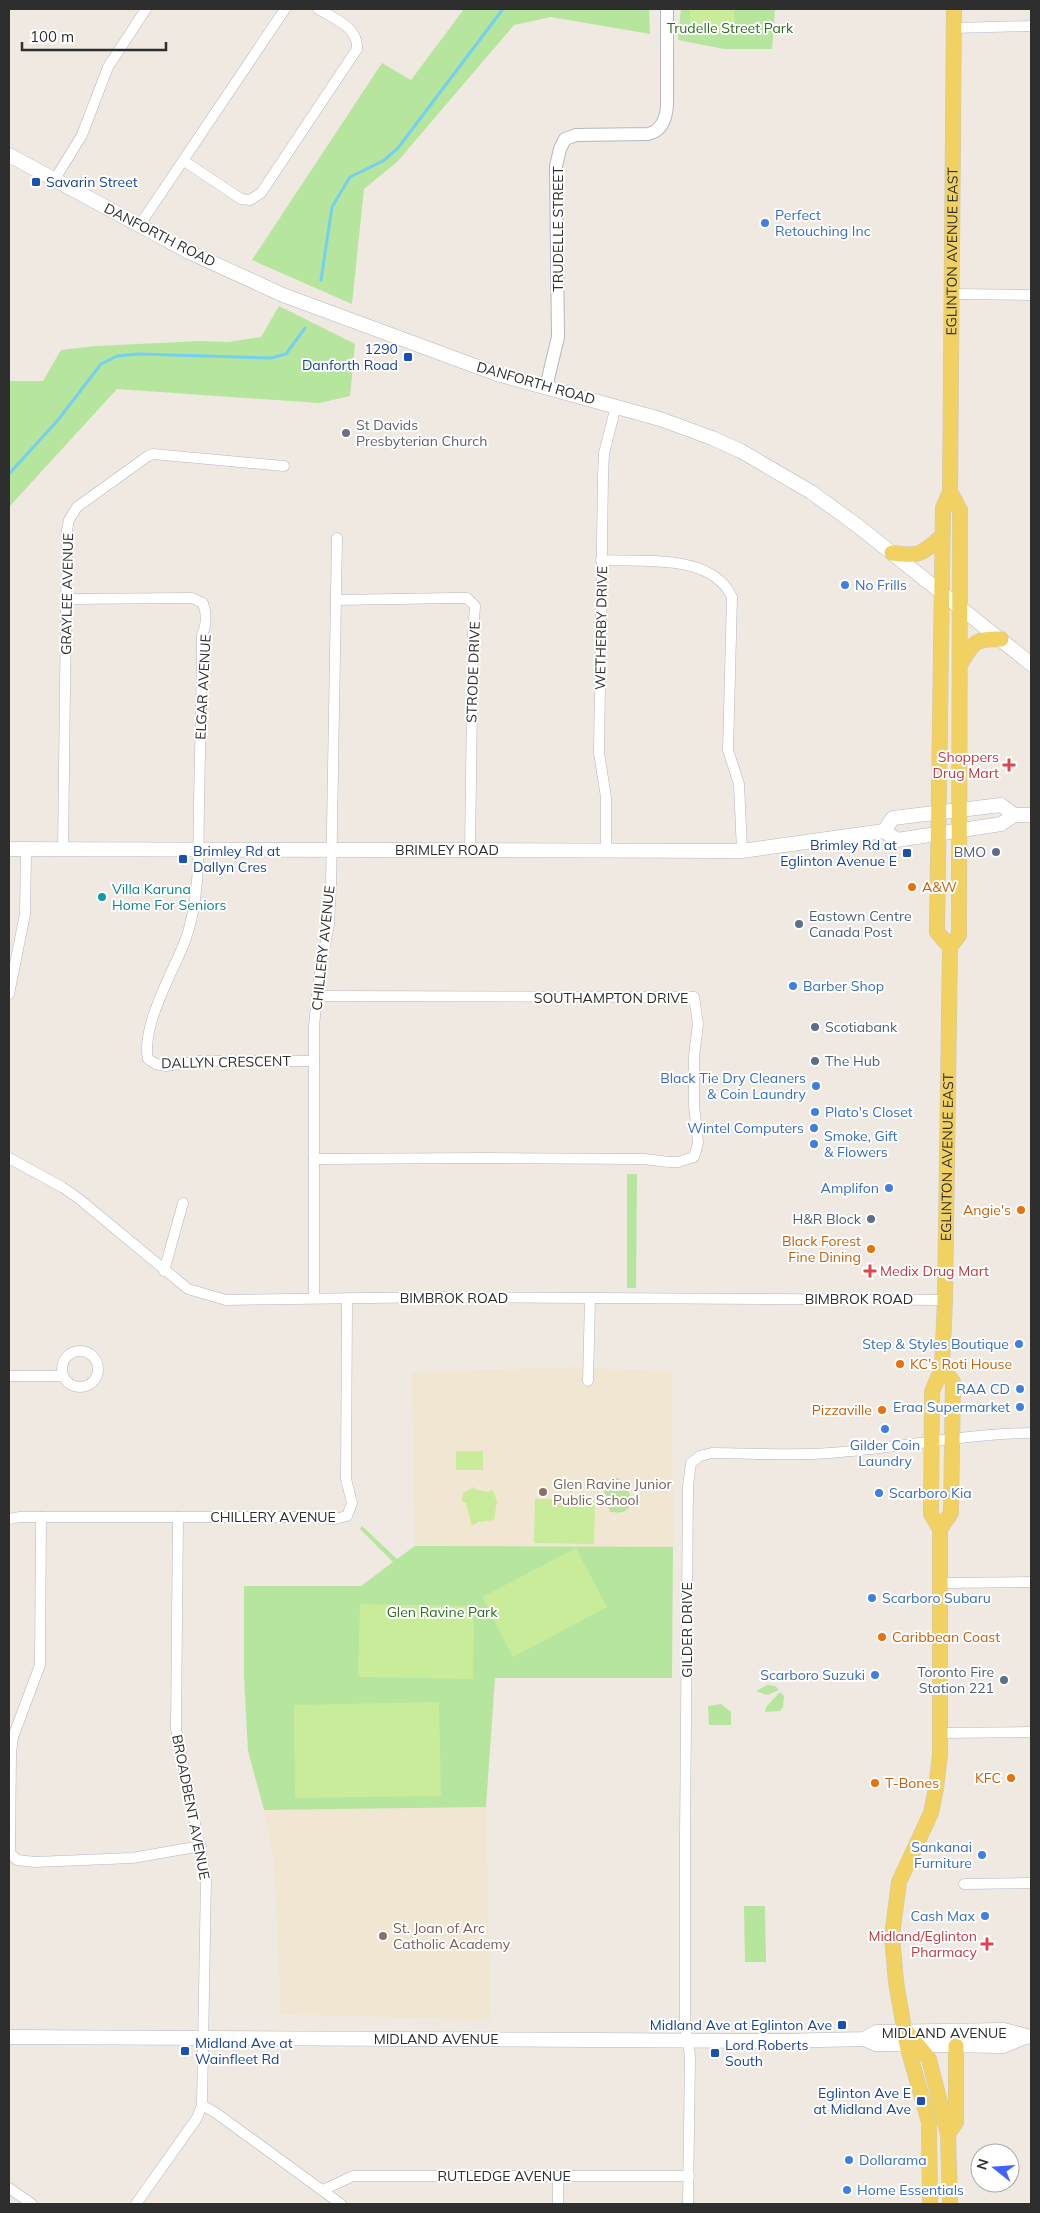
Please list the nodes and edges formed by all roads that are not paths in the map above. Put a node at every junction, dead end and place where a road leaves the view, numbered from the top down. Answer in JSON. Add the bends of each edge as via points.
{"nodes":[{"id":1,"x":146,"y":9,"type":"edge"},
{"id":2,"x":285,"y":9,"type":"edge"},
{"id":3,"x":318,"y":9,"type":"edge"},
{"id":4,"x":666,"y":9,"type":"edge"},
{"id":5,"x":954,"y":9,"type":"edge"},
{"id":6,"x":1031,"y":26,"type":"edge"},
{"id":7,"x":954,"y":28,"type":"junction"},
{"id":8,"x":9,"y":155,"type":"edge"},
{"id":9,"x":184,"y":161,"type":"junction"},
{"id":10,"x":55,"y":179,"type":"junction"},
{"id":11,"x":139,"y":226,"type":"junction"},
{"id":12,"x":952,"y":294,"type":"junction"},
{"id":13,"x":1031,"y":294,"type":"edge"},
{"id":14,"x":546,"y":387,"type":"junction"},
{"id":15,"x":616,"y":406,"type":"junction"},
{"id":16,"x":284,"y":466,"type":"dead end"},
{"id":17,"x":950,"y":492,"type":"junction"},
{"id":18,"x":942,"y":536,"type":"junction"},
{"id":19,"x":337,"y":538,"type":"dead end"},
{"id":20,"x":892,"y":553,"type":"junction"},
{"id":21,"x":601,"y":560,"type":"junction"},
{"id":22,"x":942,"y":592,"type":"junction"},
{"id":23,"x":67,"y":599,"type":"junction"},
{"id":24,"x":336,"y":600,"type":"junction"},
{"id":25,"x":960,"y":606,"type":"junction"},
{"id":26,"x":1001,"y":639,"type":"junction"},
{"id":27,"x":1031,"y":664,"type":"edge"},
{"id":28,"x":960,"y":666,"type":"junction"},
{"id":29,"x":960,"y":810,"type":"junction"},
{"id":30,"x":939,"y":813,"type":"junction"},
{"id":31,"x":1014,"y":815,"type":"junction"},
{"id":32,"x":1031,"y":815,"type":"edge"},
{"id":33,"x":960,"y":830,"type":"junction"},
{"id":34,"x":884,"y":831,"type":"junction"},
{"id":35,"x":939,"y":833,"type":"junction"},
{"id":36,"x":9,"y":849,"type":"edge"},
{"id":37,"x":26,"y":849,"type":"junction"},
{"id":38,"x":63,"y":849,"type":"junction"},
{"id":39,"x":198,"y":849,"type":"junction"},
{"id":40,"x":332,"y":850,"type":"junction"},
{"id":41,"x":470,"y":850,"type":"junction"},
{"id":42,"x":606,"y":851,"type":"junction"},
{"id":43,"x":742,"y":851,"type":"junction"},
{"id":44,"x":950,"y":947,"type":"junction"},
{"id":45,"x":9,"y":994,"type":"edge"},
{"id":46,"x":317,"y":996,"type":"junction"},
{"id":47,"x":314,"y":1061,"type":"junction"},
{"id":48,"x":9,"y":1158,"type":"edge"},
{"id":49,"x":314,"y":1159,"type":"junction"},
{"id":50,"x":183,"y":1204,"type":"dead end"},
{"id":51,"x":164,"y":1271,"type":"junction"},
{"id":52,"x":314,"y":1298,"type":"junction"},
{"id":53,"x":347,"y":1298,"type":"junction"},
{"id":54,"x":590,"y":1299,"type":"junction"},
{"id":55,"x":945,"y":1300,"type":"junction"},
{"id":56,"x":942,"y":1368,"type":"junction"},
{"id":57,"x":9,"y":1376,"type":"edge"},
{"id":58,"x":63,"y":1376,"type":"dead end"},
{"id":59,"x":588,"y":1381,"type":"dead end"},
{"id":60,"x":1031,"y":1433,"type":"edge"},
{"id":61,"x":952,"y":1439,"type":"junction"},
{"id":62,"x":931,"y":1442,"type":"junction"},
{"id":63,"x":41,"y":1517,"type":"junction"},
{"id":64,"x":178,"y":1517,"type":"junction"},
{"id":65,"x":9,"y":1519,"type":"edge"},
{"id":66,"x":940,"y":1529,"type":"junction"},
{"id":67,"x":1031,"y":1582,"type":"edge"},
{"id":68,"x":940,"y":1583,"type":"junction"},
{"id":69,"x":1031,"y":1732,"type":"edge"},
{"id":70,"x":940,"y":1733,"type":"junction"},
{"id":71,"x":200,"y":1846,"type":"junction"},
{"id":72,"x":1031,"y":1883,"type":"edge"},
{"id":73,"x":964,"y":1884,"type":"dead end"},
{"id":74,"x":1028,"y":2037,"type":"edge"},
{"id":75,"x":9,"y":2038,"type":"edge"},
{"id":76,"x":203,"y":2038,"type":"junction"},
{"id":77,"x":689,"y":2040,"type":"junction"},
{"id":78,"x":911,"y":2041,"type":"junction"},
{"id":79,"x":956,"y":2046,"type":"junction"},
{"id":80,"x":202,"y":2105,"type":"junction"},
{"id":81,"x":948,"y":2134,"type":"junction"},
{"id":82,"x":558,"y":2176,"type":"junction"},
{"id":83,"x":689,"y":2176,"type":"junction"},
{"id":84,"x":9,"y":2188,"type":"edge"},
{"id":85,"x":323,"y":2190,"type":"junction"},
{"id":86,"x":32,"y":2204,"type":"edge"},
{"id":87,"x":136,"y":2204,"type":"edge"},
{"id":88,"x":341,"y":2204,"type":"edge"},
{"id":89,"x":558,"y":2204,"type":"edge"},
{"id":90,"x":688,"y":2204,"type":"edge"},
{"id":91,"x":930,"y":2204,"type":"edge"},
{"id":92,"x":950,"y":2204,"type":"edge"}],
"edges":[{"from":1,"to":10,"type":"street","via":[[108,67],[82,135]]},
{"from":2,"to":9,"type":"street"},
{"from":3,"to":9,"type":"street","via":[[352,31],[358,43],[357,49],[261,193],[250,200],[241,199]]},
{"from":4,"to":14,"type":"street","name":"TRUDELLE STREET","via":[[667,108],[661,126],[655,133],[648,134],[576,135],[565,139],[560,150],[556,166],[558,337]]},
{"from":5,"to":7,"type":"main road","name":"EGLINTON AVENUE EAST"},
{"from":6,"to":7,"type":"street"},
{"from":7,"to":12,"type":"main road","name":"EGLINTON AVENUE EAST"},
{"from":8,"to":10,"type":"main road","name":"DANFORTH ROAD"},
{"from":9,"to":11,"type":"street"},
{"from":10,"to":11,"type":"main road","name":"DANFORTH ROAD"},
{"from":11,"to":14,"type":"main road","name":"DANFORTH ROAD","via":[[298,301],[497,374]]},
{"from":12,"to":13,"type":"street"},
{"from":12,"to":17,"type":"main road","name":"EGLINTON AVENUE EAST"},
{"from":14,"to":15,"type":"main road","name":"DANFORTH ROAD"},
{"from":15,"to":20,"type":"main road","name":"DANFORTH ROAD","via":[[676,424],[741,451],[824,501]]},
{"from":15,"to":21,"type":"street","name":"WETHERBY DRIVE","via":[[604,453]]},
{"from":16,"to":23,"type":"street","name":"GRAYLEE AVENUE","via":[[148,456],[70,515]]},
{"from":17,"to":18,"type":"main road","name":"EGLINTON AVENUE EAST","via":[[943,508]]},
{"from":17,"to":25,"type":"main road","name":"EGLINTON AVENUE EAST","via":[[960,510]]},
{"from":18,"to":20,"type":"main road","via":[[926,551],[914,556]]},
{"from":18,"to":22,"type":"main road","name":"EGLINTON AVENUE EAST"},
{"from":19,"to":24,"type":"street","name":"CHILLERY AVENUE"},
{"from":20,"to":22,"type":"main road","name":"DANFORTH ROAD"},
{"from":21,"to":42,"type":"street","name":"WETHERBY DRIVE","via":[[599,753],[606,797]]},
{"from":21,"to":43,"type":"street","via":[[670,562],[703,570],[723,582],[732,597],[728,750],[738,784]]},
{"from":22,"to":25,"type":"main road","name":"DANFORTH ROAD"},
{"from":22,"to":30,"type":"main road","name":"EGLINTON AVENUE EAST"},
{"from":23,"to":38,"type":"street","name":"GRAYLEE AVENUE"},
{"from":23,"to":39,"type":"street","name":"ELGAR AVENUE","via":[[192,598],[203,603],[206,619],[202,635]]},
{"from":24,"to":40,"type":"street","name":"CHILLERY AVENUE"},
{"from":24,"to":41,"type":"street","name":"STRODE DRIVE","via":[[467,598],[475,606]]},
{"from":25,"to":26,"type":"main road","name":"DANFORTH ROAD"},
{"from":25,"to":28,"type":"main road","name":"EGLINTON AVENUE EAST"},
{"from":26,"to":27,"type":"main road","name":"DANFORTH ROAD"},
{"from":26,"to":28,"type":"main road","via":[[974,642]]},
{"from":28,"to":29,"type":"main road","name":"EGLINTON AVENUE EAST"},
{"from":29,"to":30,"type":"main road","name":"BRIMLEY ROAD"},
{"from":29,"to":31,"type":"main road","name":"BRIMLEY ROAD","via":[[1001,805]]},
{"from":29,"to":33,"type":"main road","name":"EGLINTON AVENUE EAST"},
{"from":30,"to":34,"type":"main road","name":"BRIMLEY ROAD","via":[[894,818]]},
{"from":30,"to":35,"type":"main road","name":"EGLINTON AVENUE EAST"},
{"from":31,"to":32,"type":"main road","name":"BRIMLEY ROAD"},
{"from":31,"to":33,"type":"main road","name":"BRIMLEY ROAD","via":[[1001,824]]},
{"from":33,"to":35,"type":"main road","name":"BRIMLEY ROAD"},
{"from":33,"to":44,"type":"main road","name":"EGLINTON AVENUE EAST","via":[[960,935]]},
{"from":34,"to":35,"type":"main road","name":"BRIMLEY ROAD","via":[[897,840]]},
{"from":34,"to":43,"type":"main road","name":"BRIMLEY ROAD"},
{"from":35,"to":44,"type":"main road","name":"EGLINTON AVENUE EAST","via":[[938,932]]},
{"from":36,"to":37,"type":"main road","name":"BRIMLEY ROAD"},
{"from":37,"to":38,"type":"main road","name":"BRIMLEY ROAD"},
{"from":37,"to":45,"type":"street","via":[[25,914]]},
{"from":38,"to":39,"type":"main road","name":"BRIMLEY ROAD"},
{"from":39,"to":40,"type":"main road","name":"BRIMLEY ROAD"},
{"from":39,"to":47,"type":"street","name":"DALLYN CRESCENT","via":[[192,917],[163,989],[146,1050],[148,1059],[166,1066],[198,1060]]},
{"from":40,"to":41,"type":"main road","name":"BRIMLEY ROAD"},
{"from":40,"to":46,"type":"street","name":"CHILLERY AVENUE","via":[[328,924]]},
{"from":41,"to":42,"type":"main road","name":"BRIMLEY ROAD"},
{"from":42,"to":43,"type":"main road","name":"BRIMLEY ROAD"},
{"from":44,"to":55,"type":"main road","name":"EGLINTON AVENUE EAST"},
{"from":46,"to":47,"type":"street","name":"CHILLERY AVENUE"},
{"from":46,"to":49,"type":"street","name":"SOUTHAMPTON DRIVE","via":[[694,997],[698,1024],[694,1105],[698,1143],[694,1157],[678,1162],[644,1159]]},
{"from":47,"to":49,"type":"street","name":"CHILLERY AVENUE"},
{"from":48,"to":51,"type":"street","name":"BIMBROK ROAD","via":[[62,1186]]},
{"from":49,"to":52,"type":"street","name":"CHILLERY AVENUE"},
{"from":50,"to":51,"type":"street"},
{"from":51,"to":52,"type":"street","name":"BIMBROK ROAD","via":[[188,1289],[226,1300]]},
{"from":52,"to":53,"type":"street","name":"BIMBROK ROAD"},
{"from":53,"to":54,"type":"street","name":"BIMBROK ROAD"},
{"from":53,"to":64,"type":"street","name":"CHILLERY AVENUE","via":[[346,1479],[352,1503],[347,1516],[334,1519]]},
{"from":54,"to":55,"type":"street","name":"BIMBROK ROAD"},
{"from":54,"to":59,"type":"street"},
{"from":55,"to":56,"type":"main road","name":"EGLINTON AVENUE EAST"},
{"from":56,"to":61,"type":"main road","name":"EGLINTON AVENUE EAST","via":[[952,1382]]},
{"from":56,"to":62,"type":"main road","name":"EGLINTON AVENUE EAST","via":[[932,1392]]},
{"from":57,"to":58,"type":"street"},
{"from":60,"to":61,"type":"street"},
{"from":61,"to":62,"type":"street"},
{"from":61,"to":66,"type":"main road","name":"EGLINTON AVENUE EAST","via":[[952,1513]]},
{"from":62,"to":66,"type":"main road","name":"EGLINTON AVENUE EAST","via":[[931,1514]]},
{"from":62,"to":77,"type":"street","name":"GILDER DRIVE","via":[[828,1453],[712,1453],[691,1463],[688,1486],[685,1836],[685,2025]]},
{"from":63,"to":64,"type":"street","name":"CHILLERY AVENUE"},
{"from":63,"to":65,"type":"street","name":"CHILLERY AVENUE"},
{"from":63,"to":71,"type":"street","via":[[40,1665],[12,1745],[10,1853],[17,1860],[34,1862],[132,1858]]},
{"from":64,"to":71,"type":"street","name":"BROADBENT AVENUE","via":[[176,1728]]},
{"from":66,"to":68,"type":"main road","name":"EGLINTON AVENUE EAST"},
{"from":67,"to":68,"type":"street"},
{"from":68,"to":70,"type":"main road","name":"EGLINTON AVENUE EAST"},
{"from":69,"to":70,"type":"street"},
{"from":70,"to":78,"type":"main road","name":"EGLINTON AVENUE EAST","via":[[931,1813],[900,1882],[892,1920],[896,1982]]},
{"from":71,"to":76,"type":"street","name":"BROADBENT AVENUE","via":[[206,1878]]},
{"from":72,"to":73,"type":"street"},
{"from":74,"to":78,"type":"main road","name":"MIDLAND AVENUE","via":[[1004,2030]]},
{"from":74,"to":79,"type":"main road","name":"MIDLAND AVENUE","via":[[1003,2046]]},
{"from":75,"to":76,"type":"main road","name":"MIDLAND AVENUE"},
{"from":76,"to":77,"type":"main road","name":"MIDLAND AVENUE"},
{"from":76,"to":80,"type":"street","name":"BROADBENT AVENUE"},
{"from":77,"to":78,"type":"main road","name":"MIDLAND AVENUE","via":[[864,2038],[877,2032]]},
{"from":77,"to":83,"type":"street"},
{"from":78,"to":79,"type":"main road","name":"MIDLAND AVENUE"},
{"from":78,"to":81,"type":"main road","name":"EGLINTON AVENUE EAST","via":[[929,2059]]},
{"from":78,"to":91,"type":"main road","name":"EGLINTON AVENUE EAST","via":[[929,2122]]},
{"from":79,"to":81,"type":"main road","name":"EGLINTON AVENUE EAST","via":[[956,2122]]},
{"from":80,"to":85,"type":"street"},
{"from":80,"to":87,"type":"street","via":[[197,2118]]},
{"from":81,"to":92,"type":"main road","name":"EGLINTON AVENUE EAST"},
{"from":82,"to":83,"type":"street","name":"RUTLEDGE AVENUE"},
{"from":82,"to":85,"type":"street","name":"RUTLEDGE AVENUE","via":[[353,2176]]},
{"from":82,"to":89,"type":"street"},
{"from":83,"to":90,"type":"street"},
{"from":84,"to":86,"type":"street"},
{"from":85,"to":88,"type":"street"}]}
